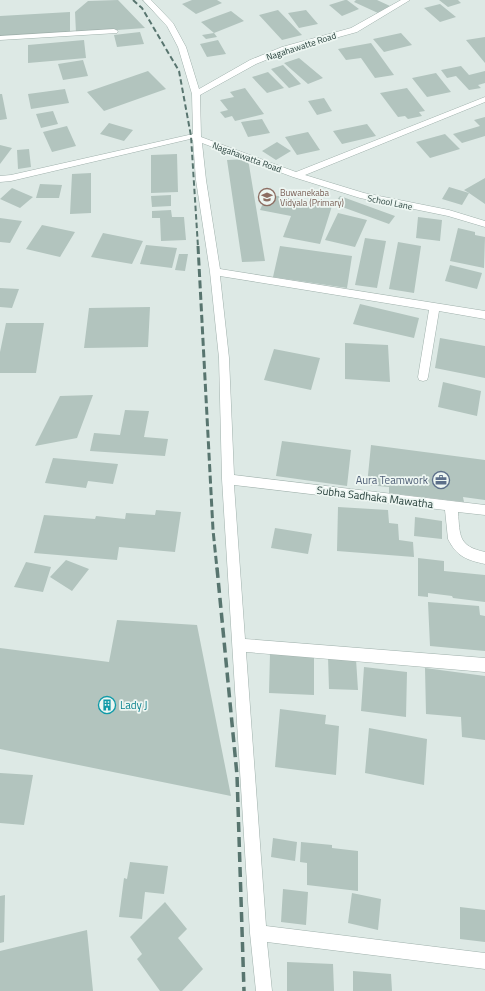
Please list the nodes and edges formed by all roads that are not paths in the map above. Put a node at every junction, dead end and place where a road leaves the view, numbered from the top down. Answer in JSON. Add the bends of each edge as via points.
{"nodes":[{"id":1,"x":147,"y":0,"type":"edge"},
{"id":2,"x":406,"y":0,"type":"edge"},
{"id":3,"x":114,"y":31,"type":"dead end"},
{"id":4,"x":0,"y":38,"type":"edge"},
{"id":5,"x":196,"y":94,"type":"junction"},
{"id":6,"x":485,"y":99,"type":"edge"},
{"id":7,"x":197,"y":139,"type":"junction"},
{"id":8,"x":296,"y":175,"type":"junction"},
{"id":9,"x":0,"y":179,"type":"edge"},
{"id":10,"x":485,"y":224,"type":"edge"},
{"id":11,"x":215,"y":272,"type":"junction"},
{"id":12,"x":435,"y":307,"type":"junction"},
{"id":13,"x":485,"y":315,"type":"edge"},
{"id":14,"x":423,"y":377,"type":"dead end"},
{"id":15,"x":228,"y":479,"type":"junction"},
{"id":16,"x":451,"y":506,"type":"junction"},
{"id":17,"x":485,"y":510,"type":"edge"},
{"id":18,"x":485,"y":558,"type":"edge"},
{"id":19,"x":239,"y":645,"type":"junction"},
{"id":20,"x":485,"y":665,"type":"edge"},
{"id":21,"x":258,"y":934,"type":"junction"},
{"id":22,"x":485,"y":961,"type":"edge"},
{"id":23,"x":264,"y":991,"type":"edge"}],
"edges":[{"from":1,"to":5,"type":"street","via":[[170,26],[182,47]]},
{"from":2,"to":5,"type":"street","name":"Nagahawatte Road","via":[[354,30],[285,49],[253,62]]},
{"from":3,"to":4,"type":"street"},
{"from":5,"to":7,"type":"street"},
{"from":6,"to":8,"type":"street","name":"Nagahawatta Road"},
{"from":7,"to":8,"type":"street","name":"Nagahawatta Road"},
{"from":7,"to":9,"type":"street","name":"Nagahawatta Road","via":[[191,136]]},
{"from":7,"to":11,"type":"street"},
{"from":8,"to":10,"type":"street","name":"School Lane","via":[[362,196],[449,213]]},
{"from":11,"to":12,"type":"street"},
{"from":11,"to":15,"type":"street","via":[[224,358]]},
{"from":12,"to":13,"type":"street"},
{"from":12,"to":14,"type":"street"},
{"from":15,"to":16,"type":"street","name":"Subha Sadhaka Mawatha"},
{"from":15,"to":19,"type":"street"},
{"from":16,"to":17,"type":"street","name":"Subha Sadhaka Mawatha"},
{"from":16,"to":18,"type":"street","via":[[454,539],[467,554]]},
{"from":19,"to":20,"type":"street"},
{"from":19,"to":21,"type":"street"},
{"from":21,"to":22,"type":"street"},
{"from":21,"to":23,"type":"street"}]}
